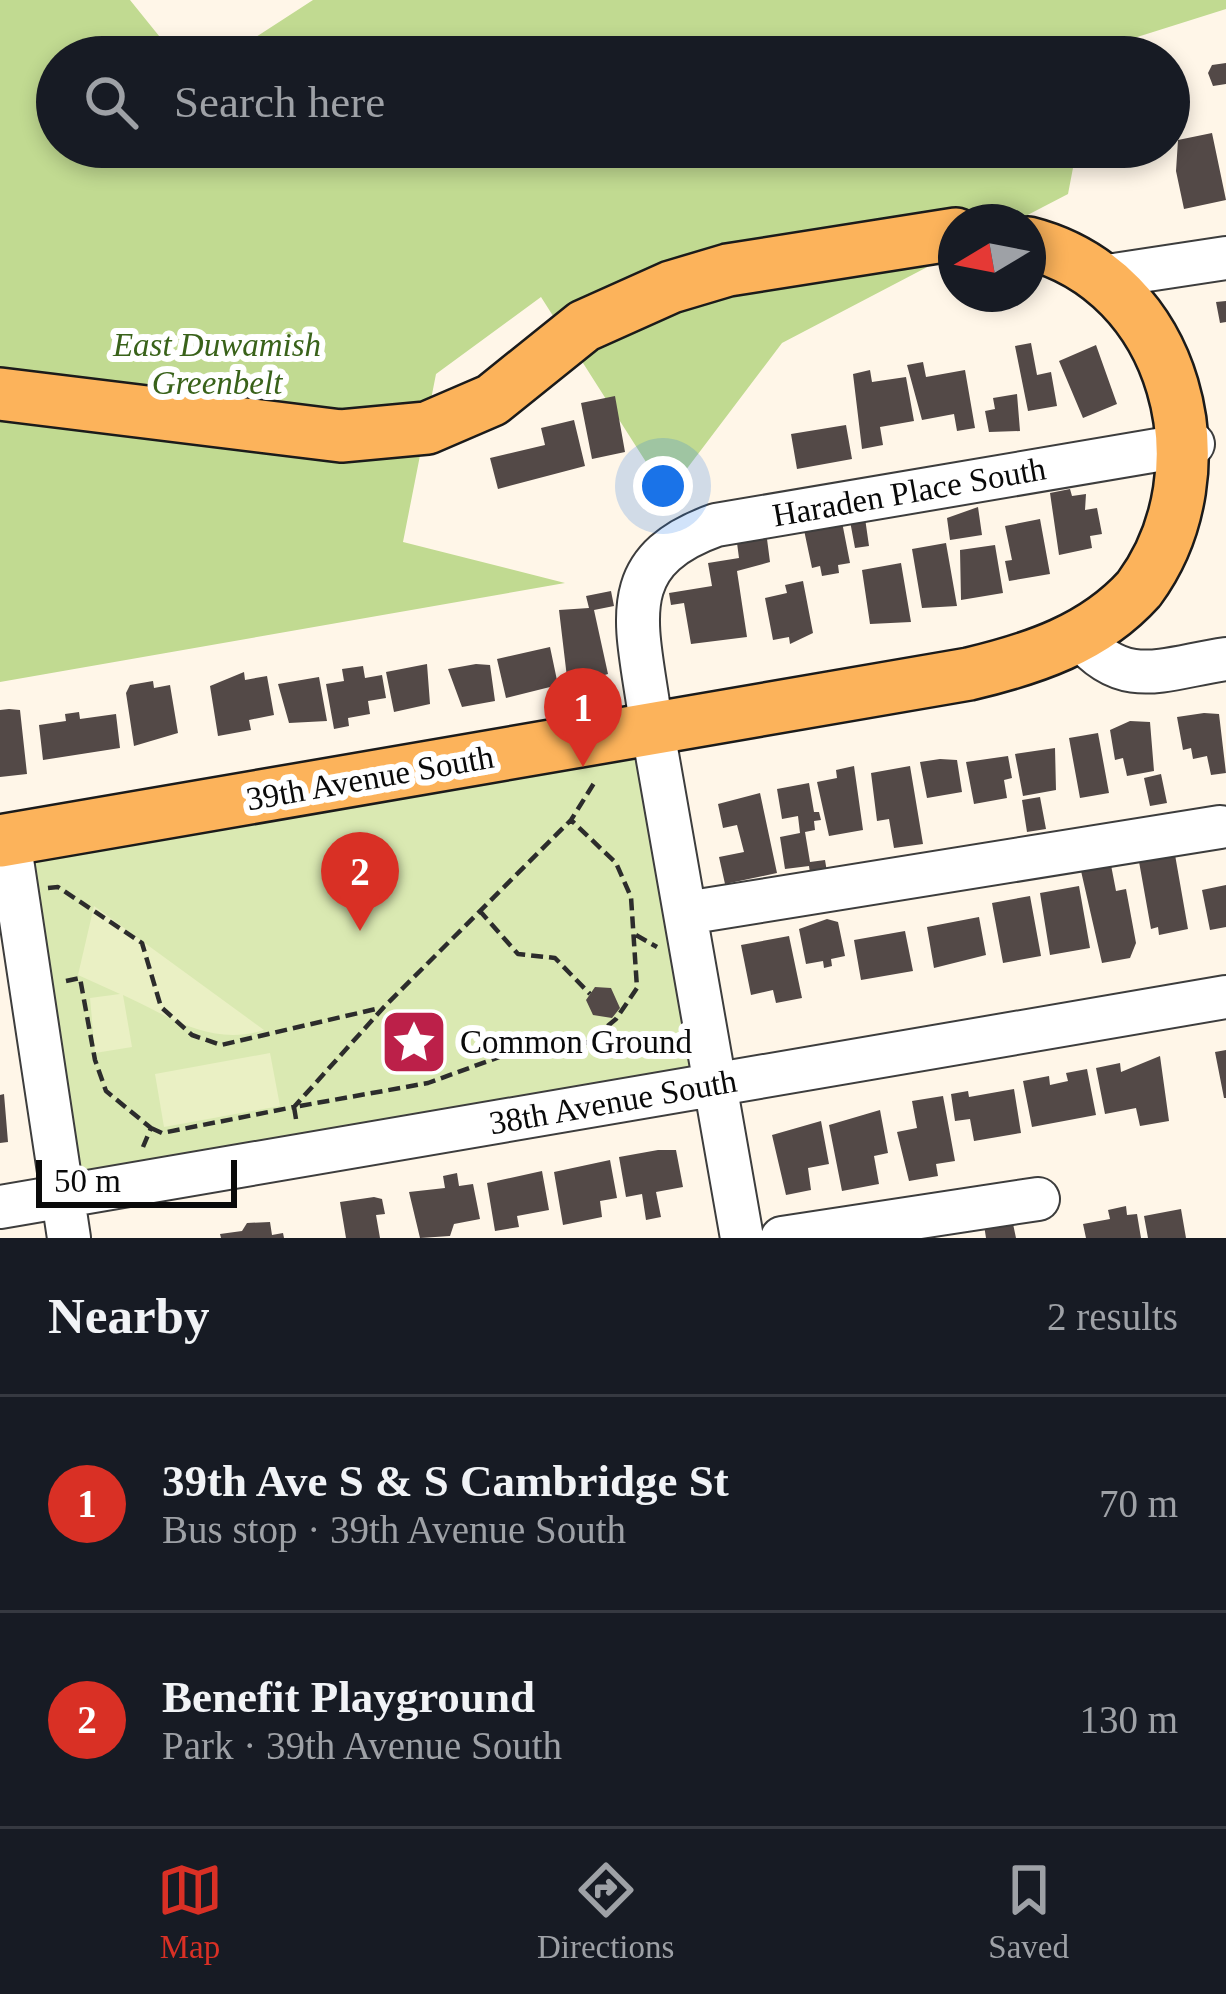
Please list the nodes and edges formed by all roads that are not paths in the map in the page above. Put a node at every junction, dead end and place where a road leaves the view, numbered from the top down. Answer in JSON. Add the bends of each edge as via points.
{"nodes":[{"id":1,"x":938,"y":237,"type":"edge"},
{"id":2,"x":1046,"y":249,"type":"edge"},
{"id":3,"x":1226,"y":258,"type":"edge"},
{"id":4,"x":1101,"y":278,"type":"junction"},
{"id":5,"x":0,"y":394,"type":"edge"},
{"id":6,"x":1193,"y":444,"type":"junction"},
{"id":7,"x":1080,"y":637,"type":"junction"},
{"id":8,"x":1226,"y":662,"type":"edge"},
{"id":9,"x":654,"y":744,"type":"junction"},
{"id":10,"x":1220,"y":827,"type":"dead end"},
{"id":11,"x":5,"y":840,"type":"edge"},
{"id":12,"x":686,"y":914,"type":"junction"},
{"id":13,"x":1226,"y":997,"type":"edge"},
{"id":14,"x":20,"y":1028,"type":"edge"},
{"id":15,"x":717,"y":1084,"type":"junction"},
{"id":16,"x":1038,"y":1198,"type":"dead end"},
{"id":17,"x":0,"y":1208,"type":"edge"},
{"id":18,"x":66,"y":1217,"type":"edge"},
{"id":19,"x":742,"y":1238,"type":"edge"},
{"id":20,"x":782,"y":1238,"type":"edge"}],
"edges":[{"from":1,"to":5,"type":"main road","via":[[728,270],[626,304],[584,326],[492,400],[427,428],[341,436]]},
{"from":2,"to":4,"type":"main road"},
{"from":3,"to":4,"type":"street"},
{"from":4,"to":6,"type":"main road","via":[[1130,304],[1172,366]]},
{"from":6,"to":7,"type":"main road","name":"39th Avenue South","via":[[1179,519],[1162,558],[1137,591]]},
{"from":6,"to":9,"type":"street","name":"Haraden Place South","via":[[716,525],[671,544],[644,578],[637,626]]},
{"from":7,"to":8,"type":"street","via":[[1121,673]]},
{"from":7,"to":9,"type":"main road","name":"39th Avenue South","via":[[1004,666]]},
{"from":9,"to":11,"type":"main road","name":"39th Avenue South"},
{"from":9,"to":12,"type":"street"},
{"from":10,"to":12,"type":"street"},
{"from":11,"to":14,"type":"street","via":[[18,893]]},
{"from":12,"to":15,"type":"street"},
{"from":13,"to":15,"type":"street","name":"38th Avenue South"},
{"from":14,"to":18,"type":"street"},
{"from":15,"to":18,"type":"street","name":"38th Avenue South","via":[[127,1186]]},
{"from":15,"to":19,"type":"street"},
{"from":16,"to":20,"type":"street"},
{"from":17,"to":18,"type":"street","name":"38th Avenue South"}]}
